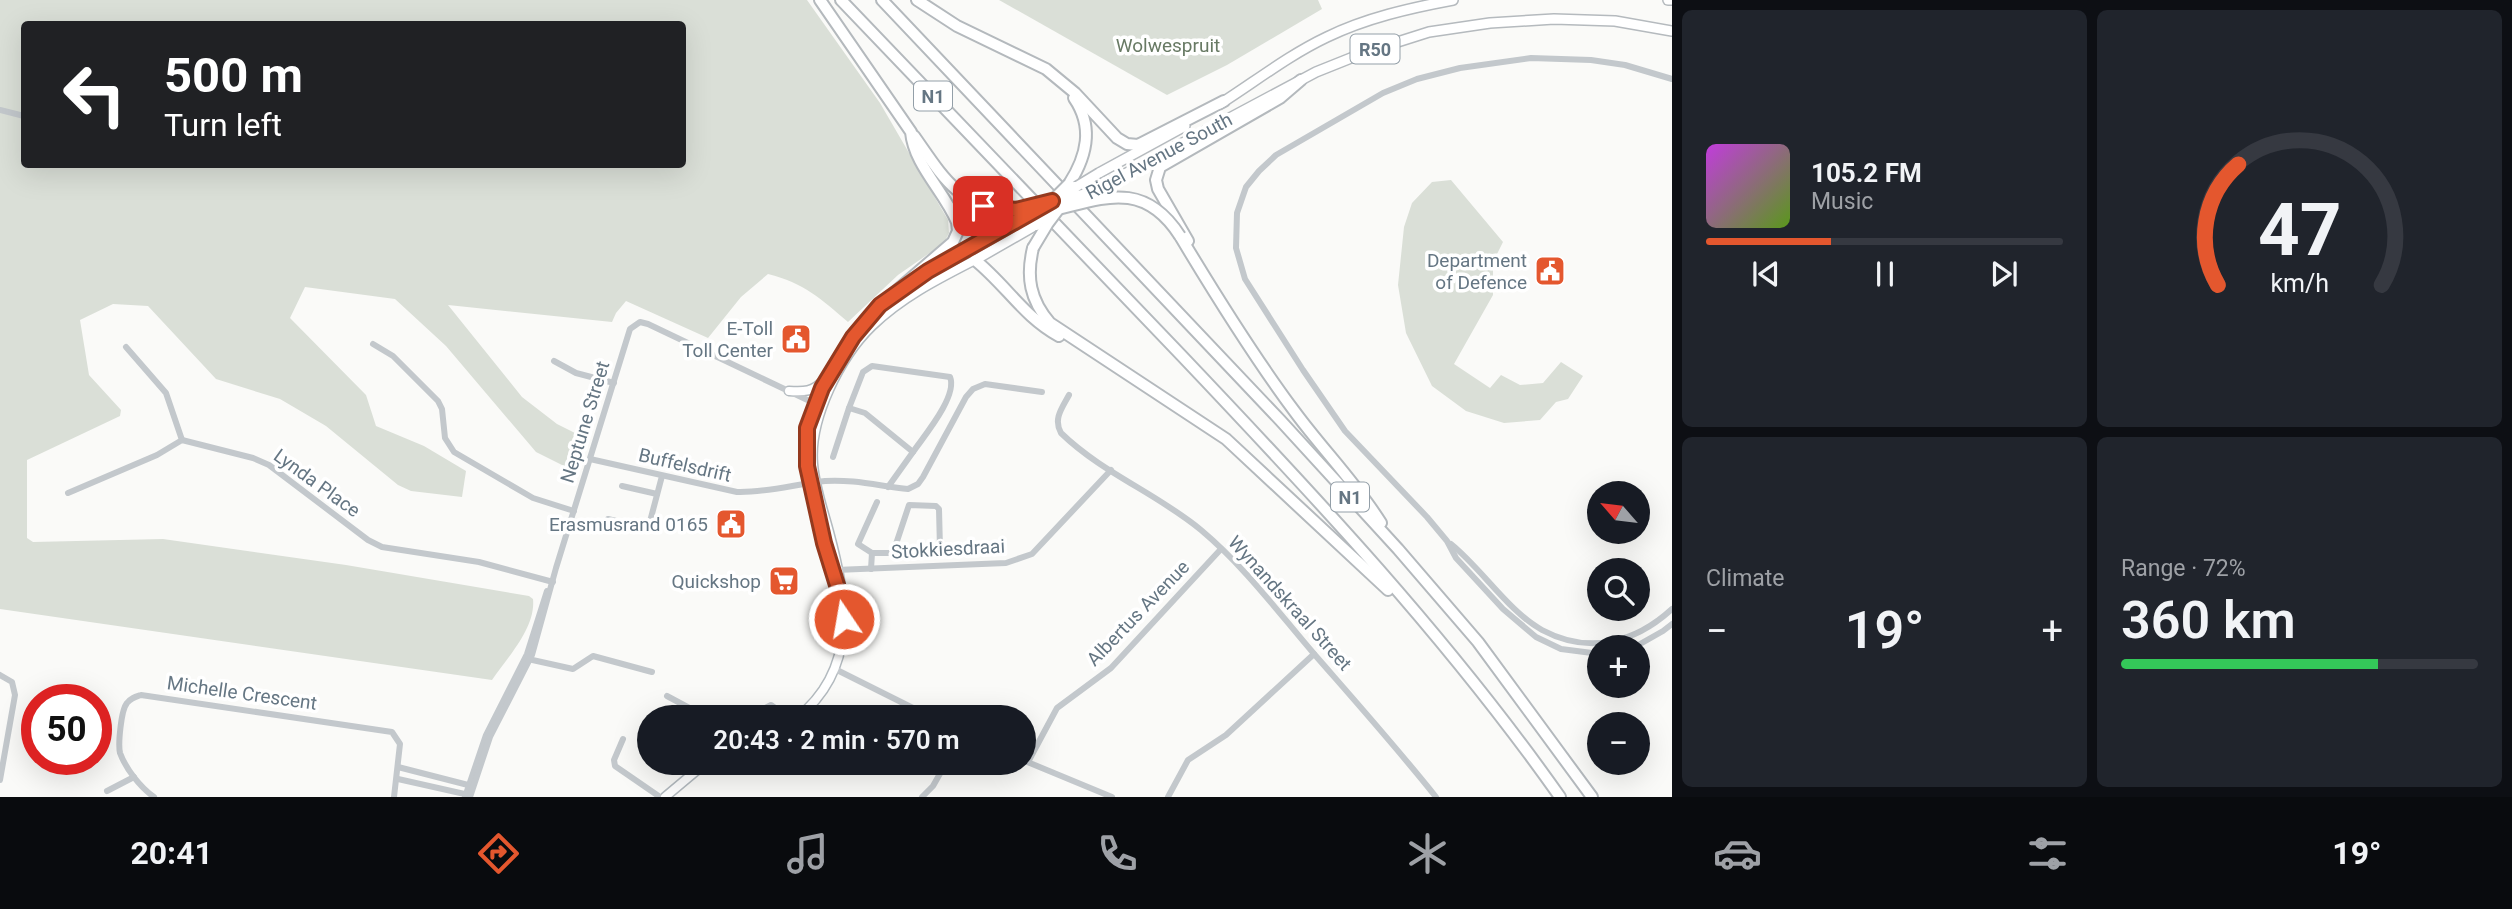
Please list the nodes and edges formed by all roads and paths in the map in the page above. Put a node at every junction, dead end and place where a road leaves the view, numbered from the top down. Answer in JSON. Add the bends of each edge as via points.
{"nodes":[{"id":1,"x":820,"y":0,"type":"edge"},
{"id":2,"x":841,"y":0,"type":"edge"},
{"id":3,"x":882,"y":0,"type":"edge"},
{"id":4,"x":917,"y":0,"type":"edge"},
{"id":5,"x":1453,"y":0,"type":"edge"},
{"id":6,"x":1672,"y":31,"type":"edge"},
{"id":7,"x":1019,"y":56,"type":"junction"},
{"id":8,"x":1672,"y":79,"type":"edge"},
{"id":9,"x":1301,"y":80,"type":"junction"},
{"id":10,"x":1224,"y":101,"type":"junction"},
{"id":11,"x":0,"y":110,"type":"edge"},
{"id":12,"x":21,"y":115,"type":"edge"},
{"id":13,"x":911,"y":132,"type":"junction"},
{"id":14,"x":1072,"y":186,"type":"junction"},
{"id":15,"x":1086,"y":194,"type":"junction"},
{"id":16,"x":1067,"y":199,"type":"junction"},
{"id":17,"x":1054,"y":206,"type":"junction"},
{"id":18,"x":1043,"y":213,"type":"junction"},
{"id":19,"x":1027,"y":215,"type":"junction"},
{"id":20,"x":1036,"y":225,"type":"junction"},
{"id":21,"x":975,"y":260,"type":"junction"},
{"id":22,"x":1209,"y":285,"type":"junction"},
{"id":23,"x":880,"y":305,"type":"junction"},
{"id":24,"x":373,"y":344,"type":"dead end"},
{"id":25,"x":126,"y":347,"type":"dead end"},
{"id":26,"x":844,"y":350,"type":"junction"},
{"id":27,"x":554,"y":361,"type":"dead end"},
{"id":28,"x":1137,"y":381,"type":"junction"},
{"id":29,"x":614,"y":383,"type":"junction"},
{"id":30,"x":789,"y":391,"type":"junction"},
{"id":31,"x":1042,"y":392,"type":"dead end"},
{"id":32,"x":1069,"y":395,"type":"dead end"},
{"id":33,"x":819,"y":405,"type":"junction"},
{"id":34,"x":849,"y":408,"type":"junction"},
{"id":35,"x":182,"y":439,"type":"junction"},
{"id":36,"x":913,"y":452,"type":"junction"},
{"id":37,"x":833,"y":457,"type":"dead end"},
{"id":38,"x":590,"y":459,"type":"junction"},
{"id":39,"x":1111,"y":470,"type":"junction"},
{"id":40,"x":662,"y":476,"type":"junction"},
{"id":41,"x":813,"y":483,"type":"junction"},
{"id":42,"x":622,"y":486,"type":"dead end"},
{"id":43,"x":888,"y":487,"type":"junction"},
{"id":44,"x":68,"y":493,"type":"dead end"},
{"id":45,"x":656,"y":494,"type":"junction"},
{"id":46,"x":877,"y":502,"type":"dead end"},
{"id":47,"x":574,"y":511,"type":"junction"},
{"id":48,"x":608,"y":519,"type":"dead end"},
{"id":49,"x":1447,"y":541,"type":"junction"},
{"id":50,"x":1221,"y":548,"type":"junction"},
{"id":51,"x":1398,"y":549,"type":"junction"},
{"id":52,"x":872,"y":553,"type":"junction"},
{"id":53,"x":893,"y":553,"type":"junction"},
{"id":54,"x":871,"y":569,"type":"junction"},
{"id":55,"x":836,"y":570,"type":"junction"},
{"id":56,"x":552,"y":582,"type":"junction"},
{"id":57,"x":1672,"y":609,"type":"edge"},
{"id":58,"x":1672,"y":624,"type":"edge"},
{"id":59,"x":1426,"y":625,"type":"junction"},
{"id":60,"x":1650,"y":638,"type":"edge"},
{"id":61,"x":1587,"y":652,"type":"edge"},
{"id":62,"x":1314,"y":654,"type":"junction"},
{"id":63,"x":528,"y":659,"type":"junction"},
{"id":64,"x":835,"y":670,"type":"junction"},
{"id":65,"x":652,"y":672,"type":"dead end"},
{"id":66,"x":0,"y":675,"type":"edge"},
{"id":67,"x":667,"y":696,"type":"dead end"},
{"id":68,"x":684,"y":705,"type":"edge"},
{"id":69,"x":811,"y":705,"type":"edge"},
{"id":70,"x":906,"y":705,"type":"edge"},
{"id":71,"x":623,"y":738,"type":"dead end"},
{"id":72,"x":1036,"y":745,"type":"edge"},
{"id":73,"x":1036,"y":766,"type":"edge"},
{"id":74,"x":398,"y":768,"type":"junction"},
{"id":75,"x":691,"y":775,"type":"edge"},
{"id":76,"x":939,"y":775,"type":"edge"},
{"id":77,"x":134,"y":777,"type":"junction"},
{"id":78,"x":398,"y":779,"type":"junction"},
{"id":79,"x":0,"y":780,"type":"edge"},
{"id":80,"x":471,"y":786,"type":"junction"},
{"id":81,"x":1091,"y":790,"type":"junction"},
{"id":82,"x":107,"y":791,"type":"dead end"},
{"id":83,"x":468,"y":796,"type":"edge"},
{"id":84,"x":154,"y":797,"type":"edge"},
{"id":85,"x":394,"y":797,"type":"edge"},
{"id":86,"x":662,"y":797,"type":"edge"},
{"id":87,"x":922,"y":797,"type":"edge"},
{"id":88,"x":1087,"y":797,"type":"edge"},
{"id":89,"x":1112,"y":797,"type":"edge"},
{"id":90,"x":1168,"y":797,"type":"edge"},
{"id":91,"x":1436,"y":797,"type":"edge"},
{"id":92,"x":1560,"y":797,"type":"edge"},
{"id":93,"x":1592,"y":797,"type":"edge"}],
"edges":[{"from":1,"to":13,"type":"highway"},
{"from":2,"to":59,"type":"highway","number":"N1","via":[[1302,483]]},
{"from":3,"to":51,"type":"highway","number":"N1"},
{"from":4,"to":7,"type":"highway","via":[[957,26]]},
{"from":5,"to":10,"type":"main road","name":"Rigel Avenue South","number":"R50","via":[[1352,25],[1304,49]]},
{"from":6,"to":9,"type":"main road","name":"Rigel Avenue South","number":"R50","via":[[1615,21],[1490,23],[1429,32]]},
{"from":7,"to":10,"type":"highway","via":[[1062,81],[1127,144],[1138,145]]},
{"from":7,"to":14,"type":"highway","via":[[1068,91],[1081,109],[1086,151]]},
{"from":8,"to":49,"type":"street","via":[[1591,60],[1531,58],[1460,68],[1378,96],[1276,155],[1246,187],[1235,230],[1245,279],[1345,431]]},
{"from":9,"to":15,"type":"main road","name":"Rigel Avenue South","number":"R50","bridge":true},
{"from":9,"to":22,"type":"highway","via":[[1158,170],[1158,189]]},
{"from":10,"to":14,"type":"main road","name":"Rigel Avenue South","number":"R50","bridge":true},
{"from":11,"to":12,"type":"street"},
{"from":13,"to":17,"type":"highway","bridge":true,"via":[[956,190],[983,206],[1009,210]]},
{"from":13,"to":23,"type":"highway","via":[[912,144],[954,215],[958,231],[947,249]]},
{"from":14,"to":16,"type":"highway","bridge":true},
{"from":14,"to":17,"type":"highway","bridge":true},
{"from":15,"to":16,"type":"highway","bridge":true},
{"from":15,"to":17,"type":"main road","name":"Rigel Avenue South","number":"R50","bridge":true},
{"from":16,"to":17,"type":"highway","bridge":true},
{"from":17,"to":18,"type":"highway","bridge":true},
{"from":17,"to":19,"type":"main road","name":"Rigel Avenue South","number":"R50","bridge":true},
{"from":17,"to":20,"type":"main road","name":"Rigel Avenue South","number":"R50","bridge":true},
{"from":17,"to":22,"type":"highway","bridge":true,"via":[[1120,197],[1158,210],[1180,236]]},
{"from":17,"to":28,"type":"highway","bridge":true,"via":[[1033,248],[1029,277],[1042,314]]},
{"from":18,"to":19,"type":"highway","bridge":true},
{"from":18,"to":20,"type":"highway","bridge":true},
{"from":19,"to":23,"type":"main road","name":"Rigel Avenue South","number":"R50","via":[[928,271]]},
{"from":20,"to":21,"type":"main road","name":"Rigel Avenue South","number":"R50"},
{"from":21,"to":28,"type":"highway","via":[[996,276],[1042,328]]},
{"from":21,"to":33,"type":"main road","name":"Rigel Avenue South","via":[[908,296],[872,326]]},
{"from":22,"to":51,"type":"highway","via":[[1296,413],[1366,499]]},
{"from":23,"to":26,"type":"main road","name":"Rigel Avenue South"},
{"from":24,"to":47,"type":"street","via":[[393,356],[438,401],[445,438],[454,452],[533,498]]},
{"from":25,"to":35,"type":"street","via":[[166,393]]},
{"from":26,"to":30,"type":"main road","via":[[814,389]]},
{"from":26,"to":33,"type":"main road","name":"Rigel Avenue South"},
{"from":27,"to":29,"type":"street","via":[[576,373]]},
{"from":28,"to":59,"type":"highway","via":[[1246,455]]},
{"from":29,"to":30,"type":"street","name":"Neptune Street","via":[[633,326],[640,322]]},
{"from":29,"to":38,"type":"street","name":"Neptune Street"},
{"from":30,"to":33,"type":"street"},
{"from":31,"to":43,"type":"street","name":"Buffelsdrift","via":[[985,384],[973,389],[918,484],[908,489]]},
{"from":32,"to":39,"type":"street","name":"Wynandskraal Street","via":[[1057,419],[1058,429]]},
{"from":33,"to":41,"type":"main road","name":"Rigel Avenue South","via":[[806,435]]},
{"from":34,"to":36,"type":"street","via":[[865,413]]},
{"from":34,"to":36,"type":"street","via":[[863,372],[872,366],[950,377],[952,386],[942,410]]},
{"from":34,"to":37,"type":"street"},
{"from":35,"to":44,"type":"street"},
{"from":35,"to":56,"type":"street","name":"Lynda Place","via":[[261,461],[382,547],[479,562]]},
{"from":36,"to":43,"type":"street"},
{"from":38,"to":40,"type":"street","name":"Buffelsdrift"},
{"from":38,"to":47,"type":"street","name":"Neptune Street"},
{"from":39,"to":50,"type":"street","name":"Wynandskraal Street"},
{"from":39,"to":54,"type":"street","name":"Stokkiesdraai","via":[[1024,558],[999,564]]},
{"from":40,"to":41,"type":"street","name":"Buffelsdrift","via":[[753,493]]},
{"from":40,"to":45,"type":"street"},
{"from":41,"to":43,"type":"street","name":"Buffelsdrift","via":[[845,481]]},
{"from":41,"to":55,"type":"main road","name":"Rigel Avenue South"},
{"from":42,"to":45,"type":"street"},
{"from":45,"to":48,"type":"street","via":[[648,530]]},
{"from":46,"to":52,"type":"street","via":[[858,544]]},
{"from":47,"to":56,"type":"street","name":"Neptune Street"},
{"from":49,"to":57,"type":"street","via":[[1524,616],[1564,639],[1616,642],[1636,636]]},
{"from":49,"to":61,"type":"street","via":[[1456,558],[1503,609],[1536,637],[1561,649]]},
{"from":50,"to":62,"type":"street","name":"Wynandskraal Street"},
{"from":50,"to":72,"type":"street","name":"Albertus Avenue","via":[[1111,668],[1057,708]]},
{"from":51,"to":93,"type":"highway","number":"N1","via":[[1478,642]]},
{"from":52,"to":53,"type":"street"},
{"from":52,"to":54,"type":"street"},
{"from":53,"to":53,"type":"street","via":[[938,552],[936,506],[909,505]]},
{"from":54,"to":55,"type":"street","name":"Stokkiesdraai"},
{"from":55,"to":64,"type":"main road","name":"Rigel Avenue South","via":[[844,630]]},
{"from":56,"to":63,"type":"street","name":"Neptune Street"},
{"from":58,"to":60,"type":"street"},
{"from":59,"to":92,"type":"highway","number":"N1"},
{"from":62,"to":90,"type":"street","via":[[1226,735],[1188,761]]},
{"from":62,"to":91,"type":"street","name":"Wynandskraal Street"},
{"from":63,"to":65,"type":"street","via":[[573,669],[593,656]]},
{"from":63,"to":80,"type":"street","name":"Neptune Street","via":[[492,729]]},
{"from":64,"to":69,"type":"main road","name":"Rigel Avenue South"},
{"from":64,"to":70,"type":"street"},
{"from":66,"to":79,"type":"street","via":[[15,688]]},
{"from":67,"to":68,"type":"street"},
{"from":71,"to":86,"type":"street","via":[[615,766]]},
{"from":73,"to":81,"type":"street"},
{"from":74,"to":77,"type":"street","name":"Michelle Crescent","via":[[400,744],[395,734],[386,730],[141,695],[125,706],[119,746]]},
{"from":74,"to":78,"type":"street","name":"Michelle Crescent"},
{"from":74,"to":80,"type":"street"},
{"from":75,"to":86,"type":"main road"},
{"from":76,"to":87,"type":"street"},
{"from":77,"to":82,"type":"street"},
{"from":77,"to":84,"type":"street","name":"Michelle Crescent"},
{"from":78,"to":83,"type":"street"},
{"from":78,"to":85,"type":"street","name":"Michelle Crescent"},
{"from":80,"to":83,"type":"street","name":"Neptune Street"},
{"from":81,"to":88,"type":"street"},
{"from":81,"to":89,"type":"street"}]}
